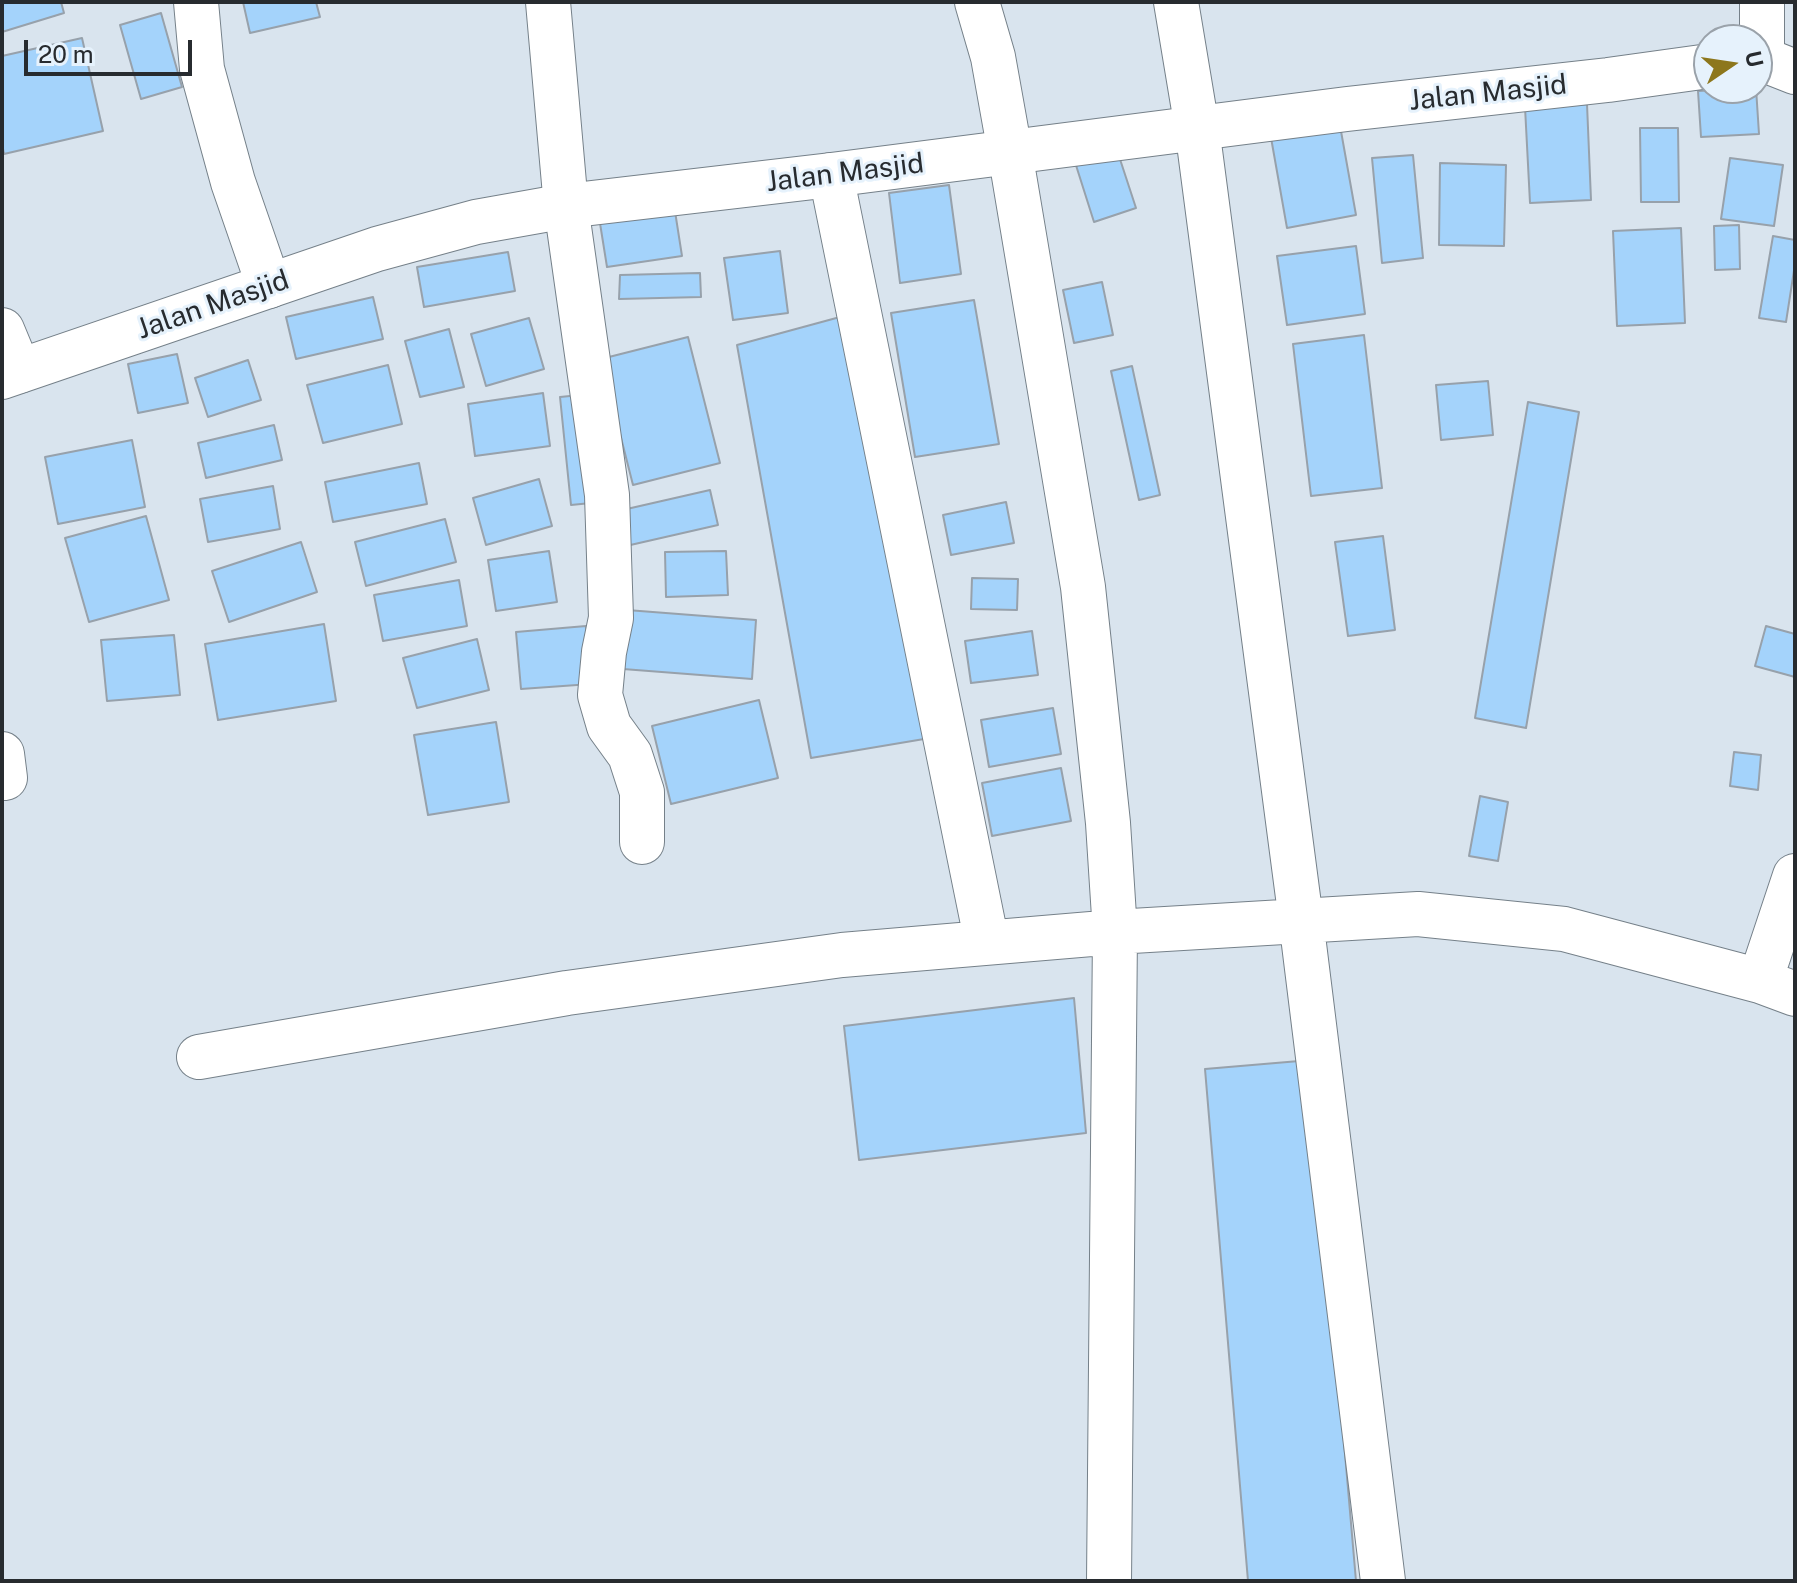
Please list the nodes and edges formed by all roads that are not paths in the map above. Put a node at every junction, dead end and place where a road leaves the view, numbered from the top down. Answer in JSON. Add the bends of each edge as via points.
{"nodes":[{"id":1,"x":196,"y":2,"type":"edge"},
{"id":2,"x":548,"y":2,"type":"edge"},
{"id":3,"x":977,"y":2,"type":"edge"},
{"id":4,"x":1762,"y":2,"type":"edge"},
{"id":5,"x":1178,"y":15,"type":"edge"},
{"id":6,"x":1765,"y":24,"type":"edge"},
{"id":7,"x":1693,"y":68,"type":"edge"},
{"id":8,"x":1197,"y":128,"type":"junction"},
{"id":9,"x":1010,"y":152,"type":"junction"},
{"id":10,"x":831,"y":175,"type":"junction"},
{"id":11,"x":566,"y":206,"type":"junction"},
{"id":12,"x":269,"y":286,"type":"junction"},
{"id":13,"x":2,"y":330,"type":"edge"},
{"id":14,"x":11,"y":374,"type":"edge"},
{"id":15,"x":642,"y":842,"type":"dead end"},
{"id":16,"x":1795,"y":876,"type":"edge"},
{"id":17,"x":1301,"y":920,"type":"junction"},
{"id":18,"x":1115,"y":932,"type":"junction"},
{"id":19,"x":987,"y":943,"type":"junction"},
{"id":20,"x":1778,"y":988,"type":"edge"},
{"id":21,"x":199,"y":1057,"type":"dead end"},
{"id":22,"x":1109,"y":1581,"type":"edge"},
{"id":23,"x":1383,"y":1581,"type":"edge"}],
"edges":[{"from":1,"to":12,"type":"street","via":[[202,69]]},
{"from":2,"to":11,"type":"street"},
{"from":3,"to":9,"type":"street"},
{"from":4,"to":6,"type":"street"},
{"from":5,"to":8,"type":"street"},
{"from":7,"to":8,"type":"street","name":"Jalan Masjid"},
{"from":8,"to":9,"type":"street","name":"Jalan Masjid"},
{"from":8,"to":17,"type":"street"},
{"from":9,"to":10,"type":"street","name":"Jalan Masjid"},
{"from":9,"to":18,"type":"street","via":[[1083,587]]},
{"from":10,"to":11,"type":"street","name":"Jalan Masjid"},
{"from":10,"to":19,"type":"street"},
{"from":11,"to":12,"type":"street","name":"Jalan Masjid","via":[[476,222]]},
{"from":11,"to":15,"type":"street","via":[[607,495],[611,618],[600,695],[609,726],[630,755],[642,792]]},
{"from":12,"to":14,"type":"street","name":"Jalan Masjid"},
{"from":13,"to":14,"type":"street"},
{"from":16,"to":20,"type":"street"},
{"from":17,"to":18,"type":"street"},
{"from":17,"to":20,"type":"street","via":[[1418,914],[1564,929]]},
{"from":17,"to":23,"type":"street"},
{"from":18,"to":19,"type":"street"},
{"from":18,"to":22,"type":"street"},
{"from":19,"to":21,"type":"street","via":[[842,955],[567,993]]}]}
